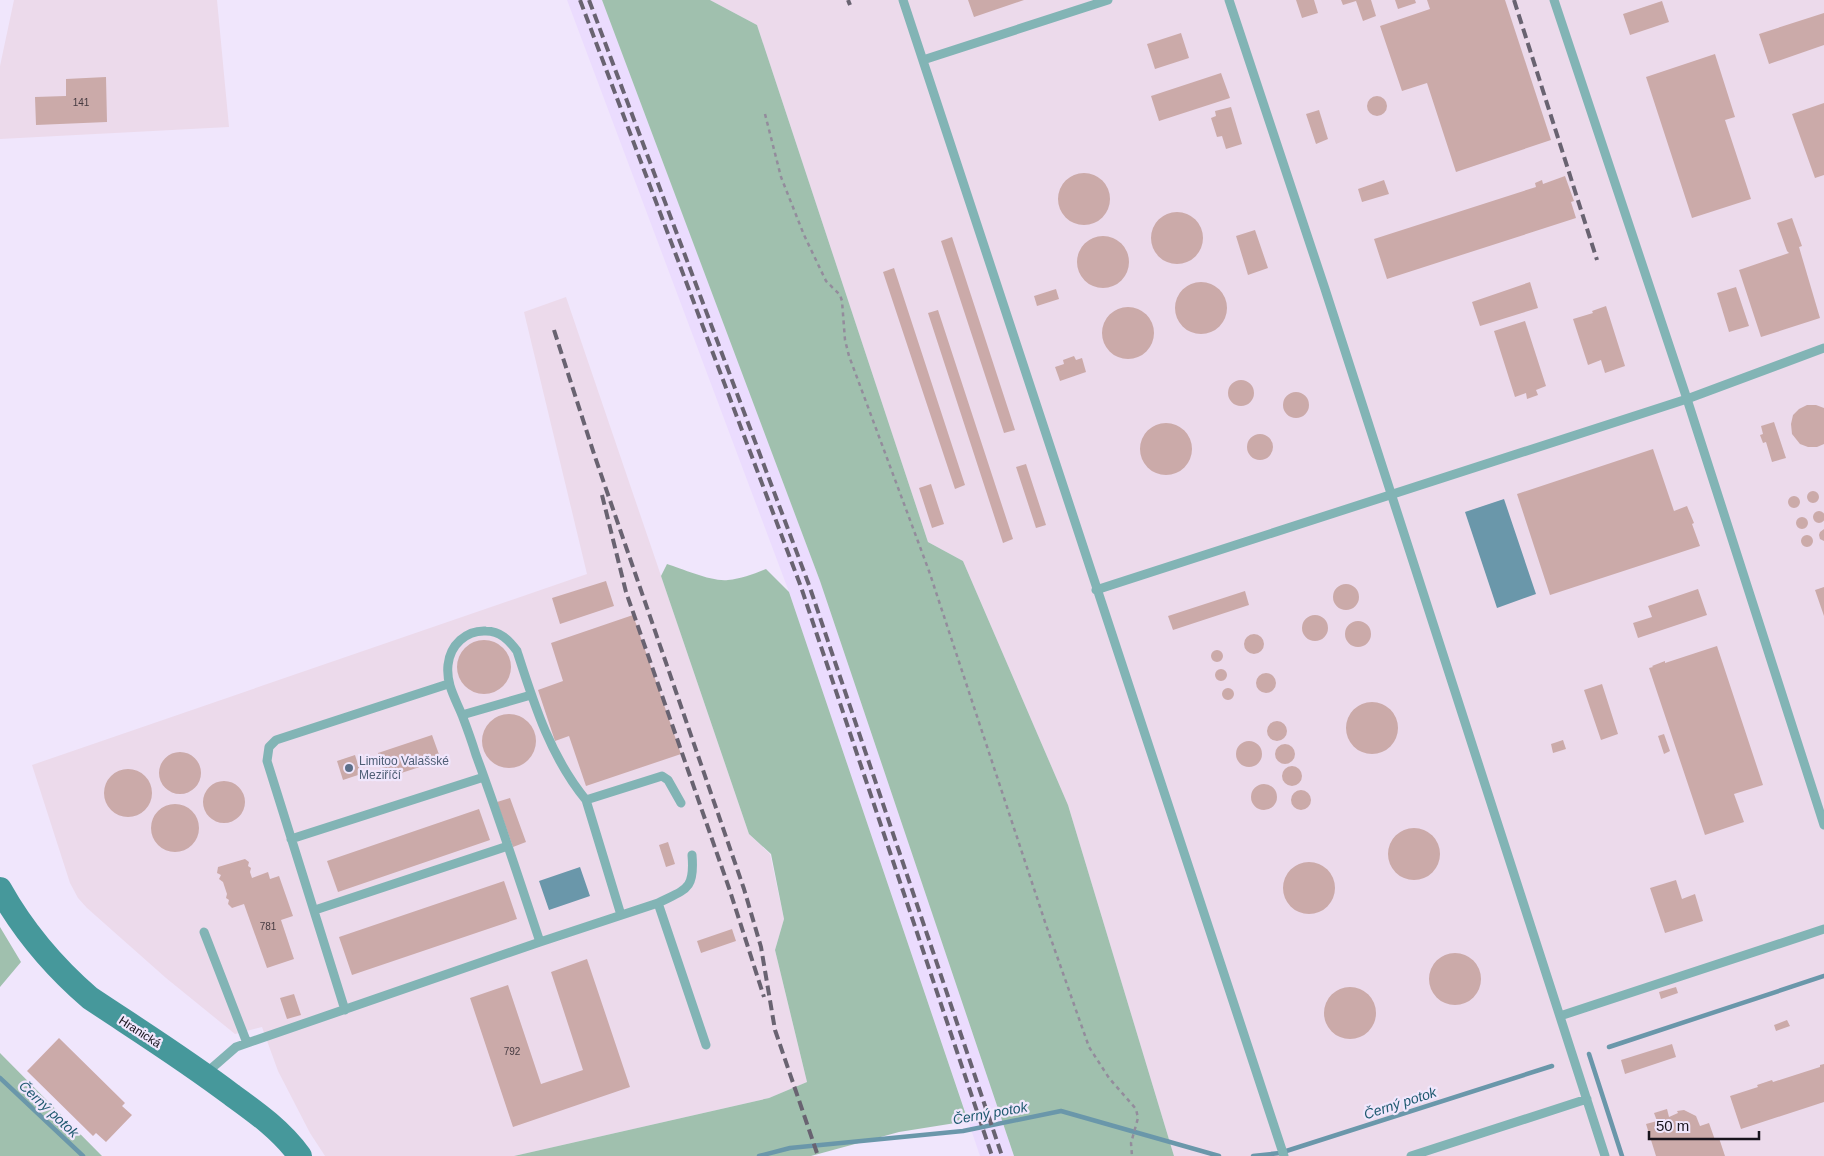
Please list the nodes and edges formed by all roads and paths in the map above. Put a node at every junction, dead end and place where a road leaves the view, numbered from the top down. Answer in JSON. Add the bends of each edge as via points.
{"nodes":[{"id":1,"x":903,"y":0,"type":"edge"},
{"id":2,"x":1108,"y":0,"type":"edge"},
{"id":3,"x":1229,"y":0,"type":"edge"},
{"id":4,"x":1554,"y":0,"type":"edge"},
{"id":5,"x":923,"y":60,"type":"junction"},
{"id":6,"x":765,"y":114,"type":"dead end"},
{"id":7,"x":1824,"y":348,"type":"edge"},
{"id":8,"x":1687,"y":400,"type":"junction"},
{"id":9,"x":1391,"y":494,"type":"junction"},
{"id":10,"x":1096,"y":590,"type":"junction"},
{"id":11,"x":448,"y":684,"type":"junction"},
{"id":12,"x":531,"y":695,"type":"junction"},
{"id":13,"x":462,"y":715,"type":"junction"},
{"id":14,"x":484,"y":777,"type":"junction"},
{"id":15,"x":586,"y":800,"type":"junction"},
{"id":16,"x":681,"y":803,"type":"dead end"},
{"id":17,"x":1824,"y":825,"type":"edge"},
{"id":18,"x":292,"y":839,"type":"junction"},
{"id":19,"x":508,"y":846,"type":"junction"},
{"id":20,"x":692,"y":855,"type":"dead end"},
{"id":21,"x":0,"y":889,"type":"edge"},
{"id":22,"x":658,"y":903,"type":"junction"},
{"id":23,"x":315,"y":910,"type":"junction"},
{"id":24,"x":621,"y":915,"type":"junction"},
{"id":25,"x":1824,"y":929,"type":"edge"},
{"id":26,"x":204,"y":932,"type":"dead end"},
{"id":27,"x":540,"y":942,"type":"junction"},
{"id":28,"x":345,"y":1010,"type":"junction"},
{"id":29,"x":1560,"y":1016,"type":"junction"},
{"id":30,"x":247,"y":1043,"type":"junction"},
{"id":31,"x":706,"y":1046,"type":"dead end"},
{"id":32,"x":205,"y":1074,"type":"junction"},
{"id":33,"x":1587,"y":1098,"type":"junction"},
{"id":34,"x":300,"y":1156,"type":"edge"},
{"id":35,"x":1132,"y":1156,"type":"edge"},
{"id":36,"x":1284,"y":1156,"type":"edge"},
{"id":37,"x":1411,"y":1156,"type":"edge"},
{"id":38,"x":1605,"y":1156,"type":"edge"}],
"edges":[{"from":1,"to":5,"type":"lane"},
{"from":2,"to":5,"type":"lane"},
{"from":3,"to":9,"type":"lane"},
{"from":4,"to":8,"type":"lane"},
{"from":5,"to":10,"type":"lane"},
{"from":6,"to":35,"type":"path","via":[[781,178],[804,235],[826,281],[840,295],[849,356],[929,571],[1089,1047],[1109,1078],[1136,1109],[1138,1118],[1131,1143]]},
{"from":7,"to":8,"type":"lane"},
{"from":8,"to":9,"type":"lane"},
{"from":8,"to":17,"type":"lane"},
{"from":9,"to":10,"type":"lane"},
{"from":9,"to":29,"type":"lane"},
{"from":10,"to":36,"type":"lane"},
{"from":11,"to":12,"type":"lane","via":[[450,654],[456,643],[477,631],[488,631],[500,634],[516,651]]},
{"from":11,"to":13,"type":"lane"},
{"from":11,"to":18,"type":"lane","via":[[271,743],[267,761]]},
{"from":12,"to":13,"type":"lane"},
{"from":12,"to":15,"type":"lane","via":[[547,739],[571,782]]},
{"from":13,"to":14,"type":"lane"},
{"from":14,"to":18,"type":"lane"},
{"from":14,"to":19,"type":"lane"},
{"from":15,"to":16,"type":"lane","via":[[662,776],[668,780]]},
{"from":15,"to":24,"type":"lane"},
{"from":18,"to":23,"type":"lane"},
{"from":19,"to":23,"type":"lane"},
{"from":19,"to":27,"type":"lane"},
{"from":20,"to":22,"type":"lane","via":[[694,872],[689,885]]},
{"from":21,"to":32,"type":"street","name":"Hranická","via":[[44,954],[73,984]]},
{"from":22,"to":24,"type":"lane"},
{"from":22,"to":31,"type":"lane"},
{"from":23,"to":28,"type":"lane"},
{"from":24,"to":27,"type":"lane"},
{"from":25,"to":29,"type":"lane"},
{"from":26,"to":30,"type":"lane"},
{"from":27,"to":28,"type":"lane"},
{"from":28,"to":30,"type":"lane"},
{"from":29,"to":33,"type":"lane"},
{"from":30,"to":32,"type":"lane","via":[[236,1047]]},
{"from":32,"to":34,"type":"street","name":"Hranická","via":[[270,1123]]},
{"from":33,"to":37,"type":"lane"},
{"from":33,"to":38,"type":"lane"}]}
